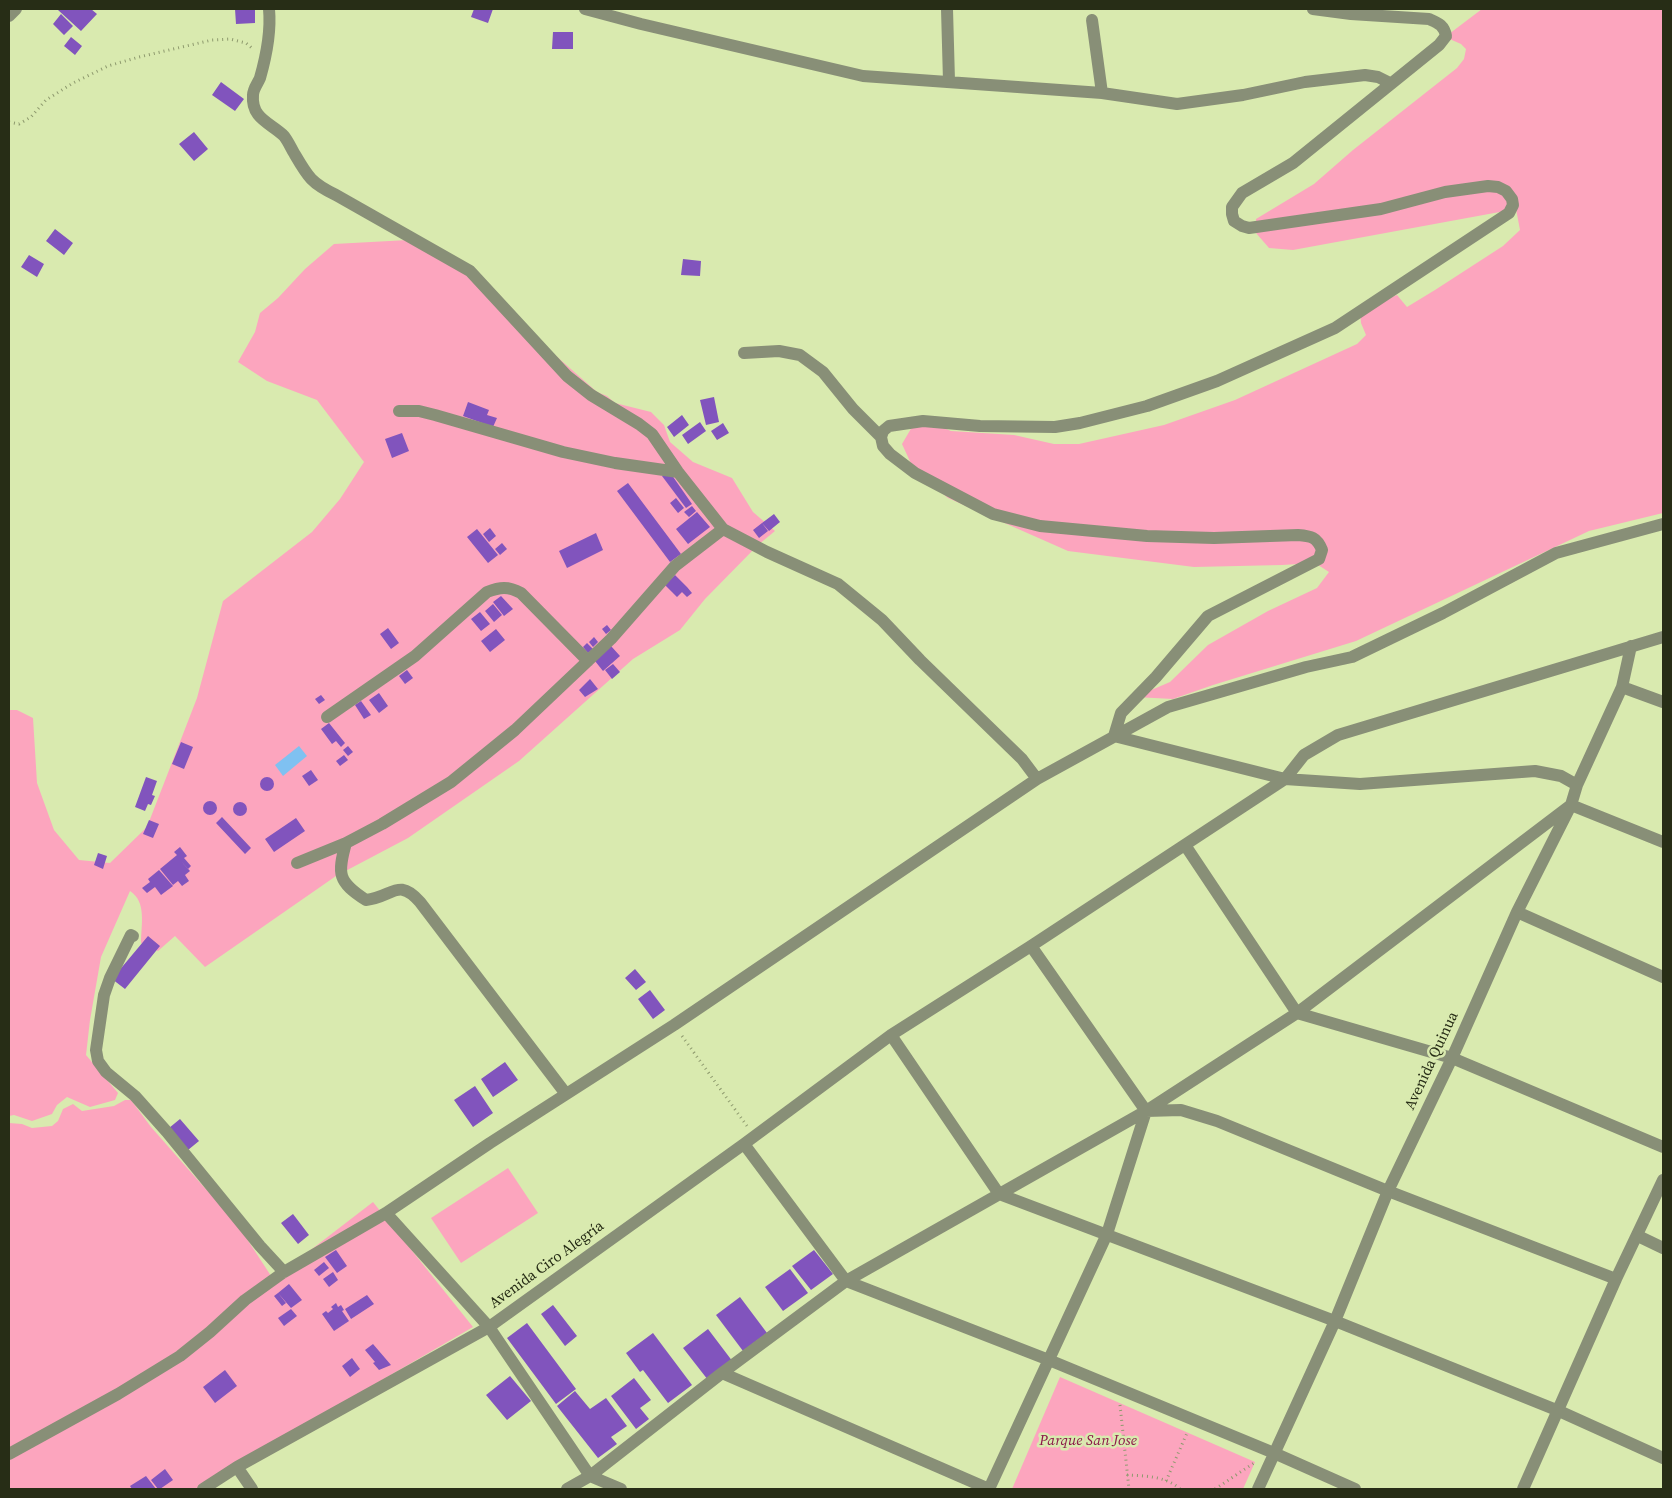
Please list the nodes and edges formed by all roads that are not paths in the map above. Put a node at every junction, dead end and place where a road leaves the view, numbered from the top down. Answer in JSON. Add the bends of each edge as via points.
{"nodes":[{"id":1,"x":16,"y":9,"type":"edge"},
{"id":2,"x":269,"y":9,"type":"edge"},
{"id":3,"x":585,"y":9,"type":"edge"},
{"id":4,"x":946,"y":9,"type":"edge"},
{"id":5,"x":1313,"y":9,"type":"edge"},
{"id":6,"x":9,"y":16,"type":"edge"},
{"id":7,"x":1092,"y":20,"type":"dead end"},
{"id":8,"x":949,"y":81,"type":"junction"},
{"id":9,"x":1390,"y":83,"type":"junction"},
{"id":10,"x":1102,"y":93,"type":"junction"},
{"id":11,"x":744,"y":353,"type":"dead end"},
{"id":12,"x":399,"y":411,"type":"dead end"},
{"id":13,"x":881,"y":437,"type":"junction"},
{"id":14,"x":678,"y":472,"type":"junction"},
{"id":15,"x":1663,"y":524,"type":"edge"},
{"id":16,"x":723,"y":529,"type":"junction"},
{"id":17,"x":1663,"y":637,"type":"edge"},
{"id":18,"x":1631,"y":646,"type":"junction"},
{"id":19,"x":588,"y":660,"type":"junction"},
{"id":20,"x":1622,"y":687,"type":"junction"},
{"id":21,"x":1663,"y":702,"type":"edge"},
{"id":22,"x":327,"y":717,"type":"dead end"},
{"id":23,"x":1114,"y":736,"type":"junction"},
{"id":24,"x":1037,"y":779,"type":"junction"},
{"id":25,"x":1285,"y":779,"type":"junction"},
{"id":26,"x":1577,"y":785,"type":"junction"},
{"id":27,"x":1571,"y":805,"type":"junction"},
{"id":28,"x":1663,"y":842,"type":"edge"},
{"id":29,"x":346,"y":843,"type":"junction"},
{"id":30,"x":1185,"y":845,"type":"junction"},
{"id":31,"x":297,"y":863,"type":"dead end"},
{"id":32,"x":1516,"y":912,"type":"junction"},
{"id":33,"x":133,"y":936,"type":"dead end"},
{"id":34,"x":1031,"y":946,"type":"junction"},
{"id":35,"x":1663,"y":977,"type":"edge"},
{"id":36,"x":1297,"y":1013,"type":"junction"},
{"id":37,"x":891,"y":1035,"type":"junction"},
{"id":38,"x":1452,"y":1058,"type":"junction"},
{"id":39,"x":566,"y":1094,"type":"junction"},
{"id":40,"x":1146,"y":1111,"type":"junction"},
{"id":41,"x":744,"y":1144,"type":"junction"},
{"id":42,"x":1663,"y":1147,"type":"edge"},
{"id":43,"x":1663,"y":1180,"type":"edge"},
{"id":44,"x":1388,"y":1191,"type":"junction"},
{"id":45,"x":999,"y":1194,"type":"junction"},
{"id":46,"x":386,"y":1213,"type":"junction"},
{"id":47,"x":1107,"y":1234,"type":"junction"},
{"id":48,"x":1638,"y":1236,"type":"junction"},
{"id":49,"x":1663,"y":1248,"type":"edge"},
{"id":50,"x":284,"y":1272,"type":"junction"},
{"id":51,"x":1616,"y":1279,"type":"junction"},
{"id":52,"x":846,"y":1281,"type":"junction"},
{"id":53,"x":1335,"y":1321,"type":"junction"},
{"id":54,"x":489,"y":1327,"type":"junction"},
{"id":55,"x":1049,"y":1360,"type":"junction"},
{"id":56,"x":722,"y":1373,"type":"junction"},
{"id":57,"x":1559,"y":1411,"type":"junction"},
{"id":58,"x":1274,"y":1453,"type":"junction"},
{"id":59,"x":9,"y":1454,"type":"edge"},
{"id":60,"x":1663,"y":1458,"type":"edge"},
{"id":61,"x":237,"y":1467,"type":"junction"},
{"id":62,"x":590,"y":1476,"type":"junction"},
{"id":63,"x":203,"y":1489,"type":"edge"},
{"id":64,"x":252,"y":1489,"type":"edge"},
{"id":65,"x":566,"y":1489,"type":"edge"},
{"id":66,"x":621,"y":1489,"type":"edge"},
{"id":67,"x":989,"y":1489,"type":"edge"},
{"id":68,"x":1258,"y":1489,"type":"edge"},
{"id":69,"x":1355,"y":1489,"type":"edge"},
{"id":70,"x":1523,"y":1489,"type":"edge"}],
"edges":[{"from":1,"to":6,"type":"street"},
{"from":2,"to":14,"type":"street","via":[[260,78],[252,94],[262,120],[284,136],[310,180],[470,271],[567,376],[591,396],[652,434]]},
{"from":3,"to":8,"type":"street","via":[[864,76]]},
{"from":4,"to":8,"type":"street"},
{"from":5,"to":9,"type":"street","via":[[1429,19],[1440,23],[1446,36],[1439,45]]},
{"from":7,"to":10,"type":"street"},
{"from":8,"to":10,"type":"street"},
{"from":9,"to":10,"type":"street","via":[[1365,75],[1177,104]]},
{"from":9,"to":13,"type":"street","via":[[1293,163],[1242,192],[1232,207],[1234,221],[1249,228],[1381,209],[1445,192],[1488,186],[1506,191],[1513,204],[1509,213],[1335,328],[1218,381],[1148,406],[1055,426],[980,426],[923,421],[889,426]]},
{"from":11,"to":13,"type":"street","via":[[800,355],[823,372]]},
{"from":12,"to":14,"type":"street","via":[[435,415],[563,452]]},
{"from":13,"to":23,"type":"street","via":[[890,454],[915,473],[993,514],[1040,526],[1147,536],[1298,535],[1312,536],[1320,543],[1319,558],[1208,616],[1121,713]]},
{"from":14,"to":16,"type":"street"},
{"from":15,"to":23,"type":"street","via":[[1556,553],[1352,657],[1168,707]]},
{"from":16,"to":19,"type":"street","via":[[675,566],[611,639]]},
{"from":16,"to":24,"type":"street","via":[[838,584],[882,620],[1022,759]]},
{"from":17,"to":18,"type":"street","name":"Avenida Ciro Alegría"},
{"from":18,"to":20,"type":"street","name":"Avenida Quinua"},
{"from":18,"to":25,"type":"street","name":"Avenida Ciro Alegría","via":[[1338,735],[1304,756]]},
{"from":19,"to":22,"type":"street","via":[[521,593],[499,587],[487,592],[415,656]]},
{"from":19,"to":29,"type":"street","via":[[515,730],[451,782]]},
{"from":20,"to":21,"type":"street"},
{"from":20,"to":26,"type":"street","name":"Avenida Quinua"},
{"from":23,"to":24,"type":"street"},
{"from":23,"to":25,"type":"street"},
{"from":24,"to":39,"type":"street","via":[[674,1025]]},
{"from":25,"to":26,"type":"street","via":[[1360,784],[1536,771],[1561,776]]},
{"from":25,"to":30,"type":"street","name":"Avenida Ciro Alegría"},
{"from":26,"to":27,"type":"street","name":"Avenida Quinua"},
{"from":27,"to":28,"type":"street"},
{"from":27,"to":32,"type":"street","name":"Avenida Quinua"},
{"from":27,"to":36,"type":"street"},
{"from":29,"to":31,"type":"street"},
{"from":29,"to":39,"type":"street","via":[[340,869],[345,883],[366,900],[401,888],[410,891]]},
{"from":30,"to":34,"type":"street","name":"Avenida Ciro Alegría"},
{"from":30,"to":36,"type":"street"},
{"from":32,"to":35,"type":"street"},
{"from":32,"to":38,"type":"street","name":"Avenida Quinua"},
{"from":33,"to":50,"type":"street","via":[[118,958],[104,995],[96,1050],[98,1061],[161,1125]]},
{"from":34,"to":37,"type":"street","name":"Avenida Ciro Alegría"},
{"from":34,"to":40,"type":"street"},
{"from":36,"to":38,"type":"street"},
{"from":36,"to":40,"type":"street"},
{"from":37,"to":41,"type":"street","name":"Avenida Ciro Alegría"},
{"from":37,"to":45,"type":"street"},
{"from":38,"to":42,"type":"street"},
{"from":38,"to":44,"type":"street","name":"Avenida Quinua"},
{"from":39,"to":46,"type":"street"},
{"from":40,"to":44,"type":"street","via":[[1181,1110]]},
{"from":40,"to":45,"type":"street"},
{"from":40,"to":47,"type":"street"},
{"from":41,"to":52,"type":"street"},
{"from":41,"to":54,"type":"street","name":"Avenida Ciro Alegría"},
{"from":43,"to":48,"type":"street"},
{"from":44,"to":51,"type":"street"},
{"from":44,"to":53,"type":"street","name":"Avenida Quinua"},
{"from":45,"to":47,"type":"street"},
{"from":45,"to":52,"type":"street"},
{"from":46,"to":50,"type":"street"},
{"from":46,"to":54,"type":"street"},
{"from":47,"to":53,"type":"street"},
{"from":47,"to":55,"type":"street"},
{"from":48,"to":49,"type":"street"},
{"from":48,"to":51,"type":"street"},
{"from":50,"to":59,"type":"street","via":[[245,1300],[180,1356]]},
{"from":51,"to":57,"type":"street"},
{"from":52,"to":55,"type":"street"},
{"from":52,"to":56,"type":"street"},
{"from":53,"to":57,"type":"street"},
{"from":53,"to":58,"type":"street","name":"Avenida Quinua"},
{"from":54,"to":61,"type":"street","name":"Avenida Ciro Alegría"},
{"from":54,"to":62,"type":"street"},
{"from":55,"to":58,"type":"street"},
{"from":55,"to":67,"type":"street"},
{"from":56,"to":62,"type":"street"},
{"from":56,"to":67,"type":"street"},
{"from":57,"to":60,"type":"street"},
{"from":57,"to":70,"type":"street"},
{"from":58,"to":68,"type":"street","name":"Avenida Quinua"},
{"from":58,"to":69,"type":"street"},
{"from":61,"to":63,"type":"street","name":"Avenida Ciro Alegría"},
{"from":61,"to":64,"type":"street"},
{"from":62,"to":65,"type":"street"},
{"from":62,"to":66,"type":"street"}]}
